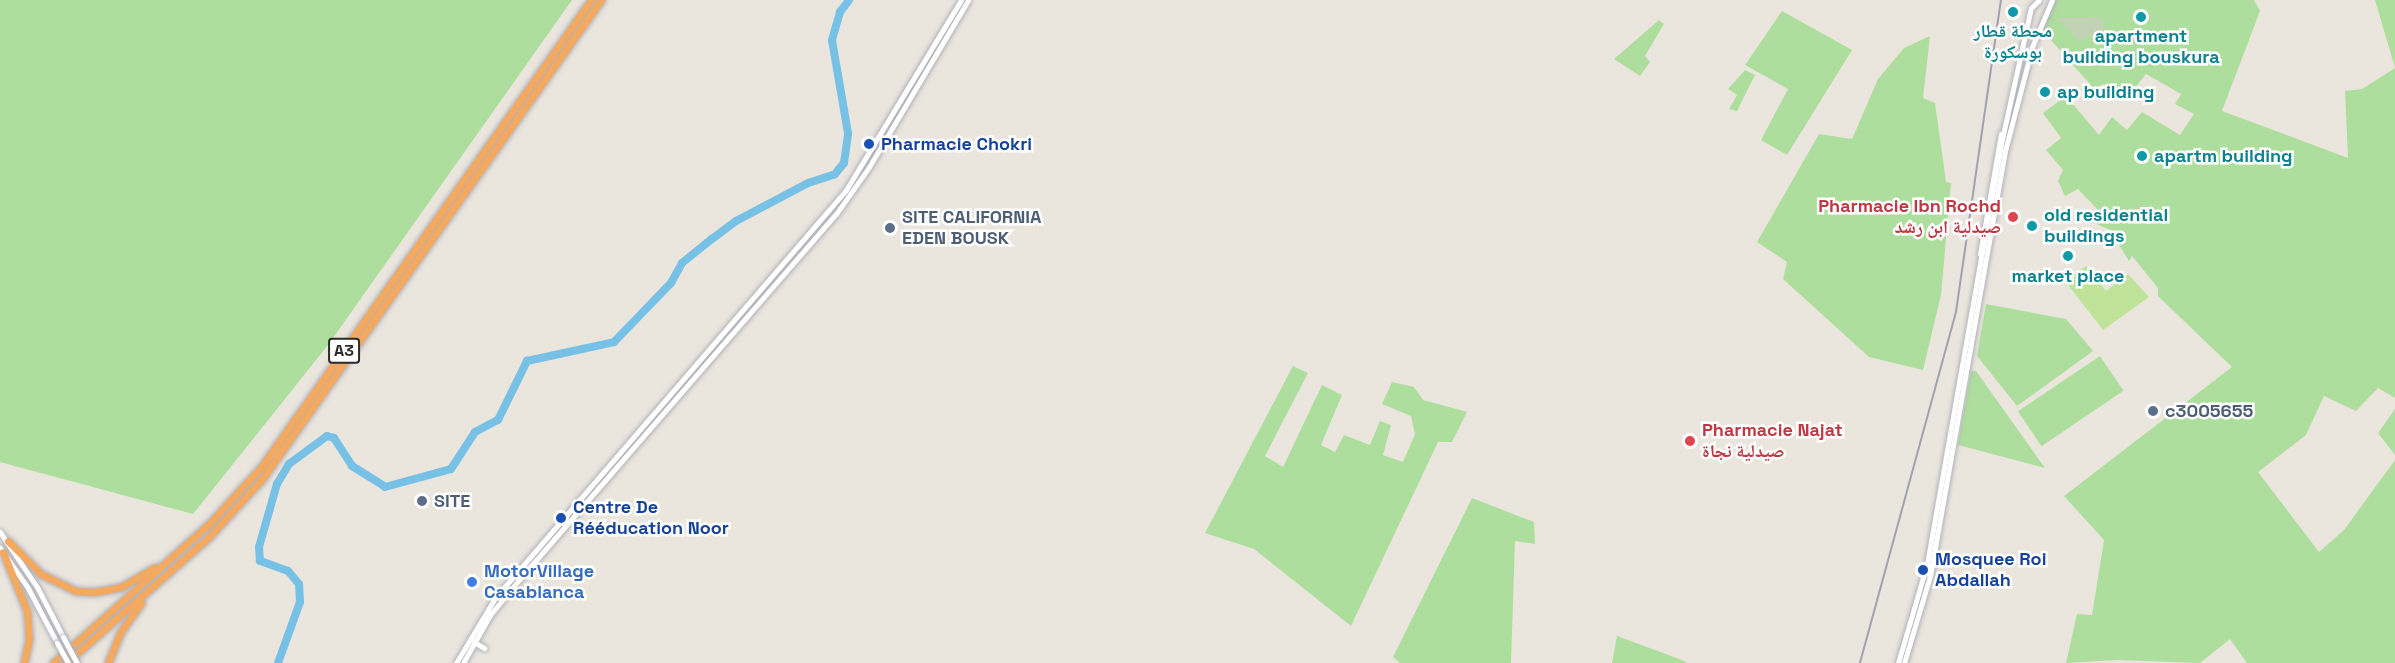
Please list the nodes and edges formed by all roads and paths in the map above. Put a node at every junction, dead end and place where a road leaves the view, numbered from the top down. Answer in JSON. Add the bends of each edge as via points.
{"nodes":[{"id":1,"x":591,"y":0,"type":"edge"},
{"id":2,"x":601,"y":0,"type":"edge"},
{"id":3,"x":961,"y":0,"type":"edge"},
{"id":4,"x":968,"y":0,"type":"edge"},
{"id":5,"x":2052,"y":0,"type":"edge"},
{"id":6,"x":2038,"y":2,"type":"edge"},
{"id":7,"x":2048,"y":10,"type":"junction"},
{"id":8,"x":2032,"y":16,"type":"junction"},
{"id":9,"x":2042,"y":20,"type":"junction"},
{"id":10,"x":943,"y":35,"type":"junction"},
{"id":11,"x":0,"y":532,"type":"edge"},
{"id":12,"x":8,"y":541,"type":"junction"},
{"id":13,"x":2,"y":550,"type":"edge"},
{"id":14,"x":175,"y":554,"type":"junction"},
{"id":15,"x":151,"y":591,"type":"junction"},
{"id":16,"x":472,"y":641,"type":"junction"},
{"id":17,"x":484,"y":648,"type":"dead end"},
{"id":18,"x":24,"y":663,"type":"edge"},
{"id":19,"x":53,"y":663,"type":"edge"},
{"id":20,"x":67,"y":663,"type":"edge"},
{"id":21,"x":77,"y":663,"type":"edge"},
{"id":22,"x":108,"y":663,"type":"edge"},
{"id":23,"x":456,"y":663,"type":"edge"},
{"id":24,"x":463,"y":663,"type":"edge"},
{"id":25,"x":1898,"y":663,"type":"edge"},
{"id":26,"x":1904,"y":663,"type":"edge"}],
"edges":[{"from":1,"to":14,"type":"highway","number":"A3","via":[[271,454],[220,513]]},
{"from":2,"to":15,"type":"highway","number":"A3","via":[[280,456],[231,515]]},
{"from":3,"to":10,"type":"street"},
{"from":4,"to":10,"type":"street"},
{"from":5,"to":7,"type":"street"},
{"from":6,"to":7,"type":"street"},
{"from":6,"to":8,"type":"street","via":[[2031,8]]},
{"from":7,"to":9,"type":"street"},
{"from":8,"to":9,"type":"street"},
{"from":8,"to":25,"type":"street","via":[[2005,125],[1996,145],[1979,240],[1981,258],[1927,564]]},
{"from":9,"to":26,"type":"street","via":[[2005,151],[1930,576]]},
{"from":10,"to":16,"type":"street","via":[[846,190],[662,409],[501,591]]},
{"from":11,"to":12,"type":"street"},
{"from":12,"to":14,"type":"highway","via":[[51,581],[85,592],[132,583]]},
{"from":12,"to":21,"type":"street","bridge":true},
{"from":13,"to":18,"type":"highway","via":[[27,611],[29,639]]},
{"from":13,"to":20,"type":"street","bridge":true,"via":[[28,588]]},
{"from":14,"to":19,"type":"highway","number":"A3"},
{"from":15,"to":20,"type":"highway","number":"A3"},
{"from":15,"to":22,"type":"highway","via":[[124,625]]},
{"from":16,"to":17,"type":"street"},
{"from":16,"to":23,"type":"street"},
{"from":16,"to":24,"type":"street"}]}
